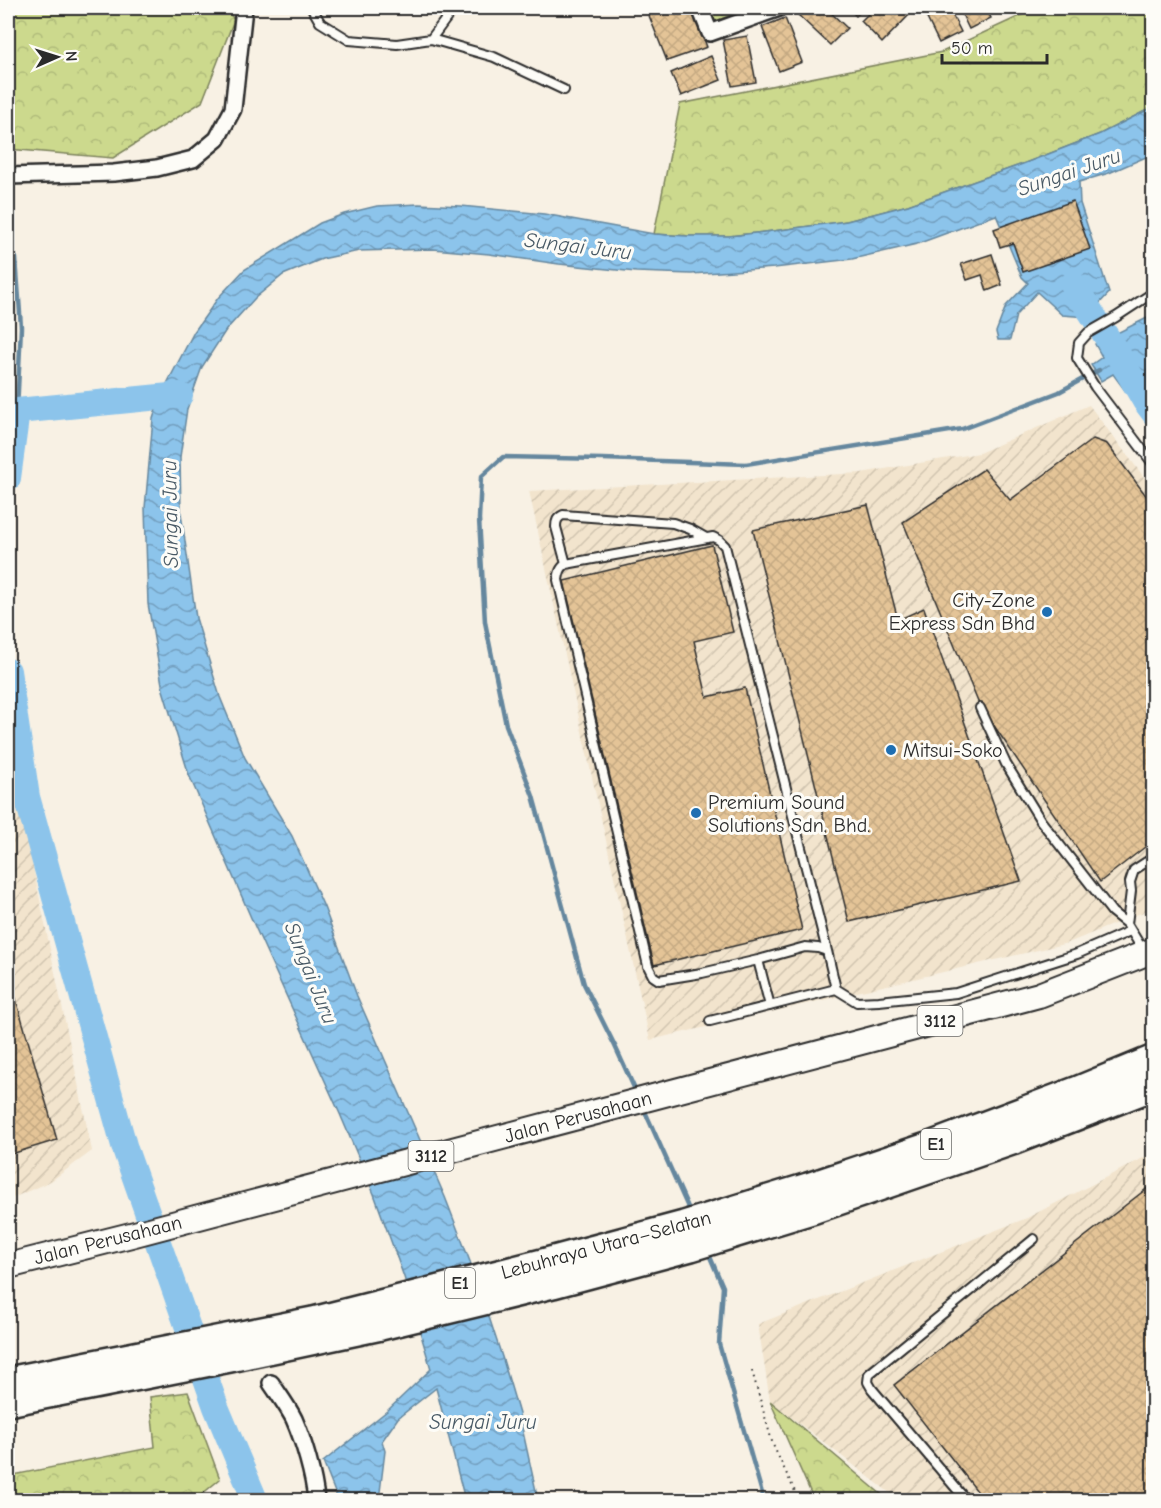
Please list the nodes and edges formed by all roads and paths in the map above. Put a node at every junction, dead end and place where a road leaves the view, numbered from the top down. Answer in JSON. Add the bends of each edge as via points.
{"nodes":[{"id":1,"x":244,"y":8,"type":"edge"},
{"id":2,"x":312,"y":8,"type":"edge"},
{"id":3,"x":453,"y":8,"type":"edge"},
{"id":4,"x":700,"y":8,"type":"edge"},
{"id":5,"x":779,"y":8,"type":"edge"},
{"id":6,"x":431,"y":39,"type":"junction"},
{"id":7,"x":564,"y":90,"type":"dead end"},
{"id":8,"x":8,"y":176,"type":"edge"},
{"id":9,"x":1154,"y":292,"type":"edge"},
{"id":10,"x":1154,"y":465,"type":"edge"},
{"id":11,"x":706,"y":538,"type":"junction"},
{"id":12,"x":566,"y":564,"type":"junction"},
{"id":13,"x":981,"y":708,"type":"dead end"},
{"id":14,"x":1154,"y":857,"type":"edge"},
{"id":15,"x":1129,"y":927,"type":"junction"},
{"id":16,"x":1150,"y":949,"type":"edge"},
{"id":17,"x":827,"y":951,"type":"junction"},
{"id":18,"x":758,"y":960,"type":"junction"},
{"id":19,"x":836,"y":990,"type":"junction"},
{"id":20,"x":770,"y":1006,"type":"junction"},
{"id":21,"x":710,"y":1021,"type":"dead end"},
{"id":22,"x":1154,"y":1059,"type":"edge"},
{"id":23,"x":1154,"y":1086,"type":"edge"},
{"id":24,"x":716,"y":1227,"type":"junction"},
{"id":25,"x":1034,"y":1239,"type":"dead end"},
{"id":26,"x":8,"y":1266,"type":"edge"},
{"id":27,"x":169,"y":1360,"type":"junction"},
{"id":28,"x":752,"y":1371,"type":"dead end"},
{"id":29,"x":8,"y":1381,"type":"edge"},
{"id":30,"x":271,"y":1383,"type":"dead end"},
{"id":31,"x":8,"y":1402,"type":"edge"},
{"id":32,"x":316,"y":1500,"type":"edge"},
{"id":33,"x":799,"y":1500,"type":"edge"},
{"id":34,"x":966,"y":1500,"type":"edge"}],
"edges":[{"from":1,"to":8,"type":"street","via":[[233,109],[217,139],[193,159],[114,173]]},
{"from":2,"to":6,"type":"lane","via":[[320,22],[349,40],[397,44]]},
{"from":3,"to":6,"type":"lane"},
{"from":4,"to":5,"type":"street","via":[[710,33]]},
{"from":6,"to":7,"type":"lane","via":[[494,57]]},
{"from":9,"to":10,"type":"lane","via":[[1088,333],[1079,344],[1077,358]]},
{"from":11,"to":12,"type":"lane"},
{"from":11,"to":12,"type":"lane","via":[[673,523],[563,515],[556,521],[556,527]]},
{"from":11,"to":17,"type":"lane","via":[[713,537],[725,546]]},
{"from":12,"to":18,"type":"lane","via":[[558,580],[648,966],[659,980]]},
{"from":13,"to":15,"type":"lane","via":[[1005,764],[1041,820],[1112,912]]},
{"from":14,"to":15,"type":"lane","via":[[1131,876]]},
{"from":15,"to":16,"type":"lane"},
{"from":15,"to":19,"type":"lane","via":[[1077,954],[956,993],[857,1002]]},
{"from":16,"to":26,"type":"main road","name":"Jalan Perusahaan","number":"3112","via":[[1039,995]]},
{"from":17,"to":18,"type":"lane","via":[[805,947]]},
{"from":17,"to":19,"type":"lane"},
{"from":18,"to":20,"type":"lane"},
{"from":19,"to":20,"type":"lane"},
{"from":20,"to":21,"type":"lane"},
{"from":22,"to":24,"type":"highway","name":"Lebuhraya Utara–Selatan","number":"E1","via":[[930,1146],[819,1183]]},
{"from":23,"to":24,"type":"highway","name":"Lebuhraya Utara–Selatan","number":"E1","via":[[1012,1141],[815,1209]]},
{"from":24,"to":27,"type":"highway","name":"Lebuhraya Utara–Selatan","number":"E1","via":[[378,1315],[313,1321],[228,1348]]},
{"from":25,"to":34,"type":"lane","via":[[869,1374],[872,1389]]},
{"from":27,"to":29,"type":"highway","name":"Lebuhraya Utara–Selatan","number":"E1"},
{"from":27,"to":31,"type":"highway","name":"Lebuhraya Utara–Selatan","number":"E1"},
{"from":28,"to":33,"type":"path","via":[[773,1445]]},
{"from":30,"to":32,"type":"street","via":[[293,1418]]}]}
